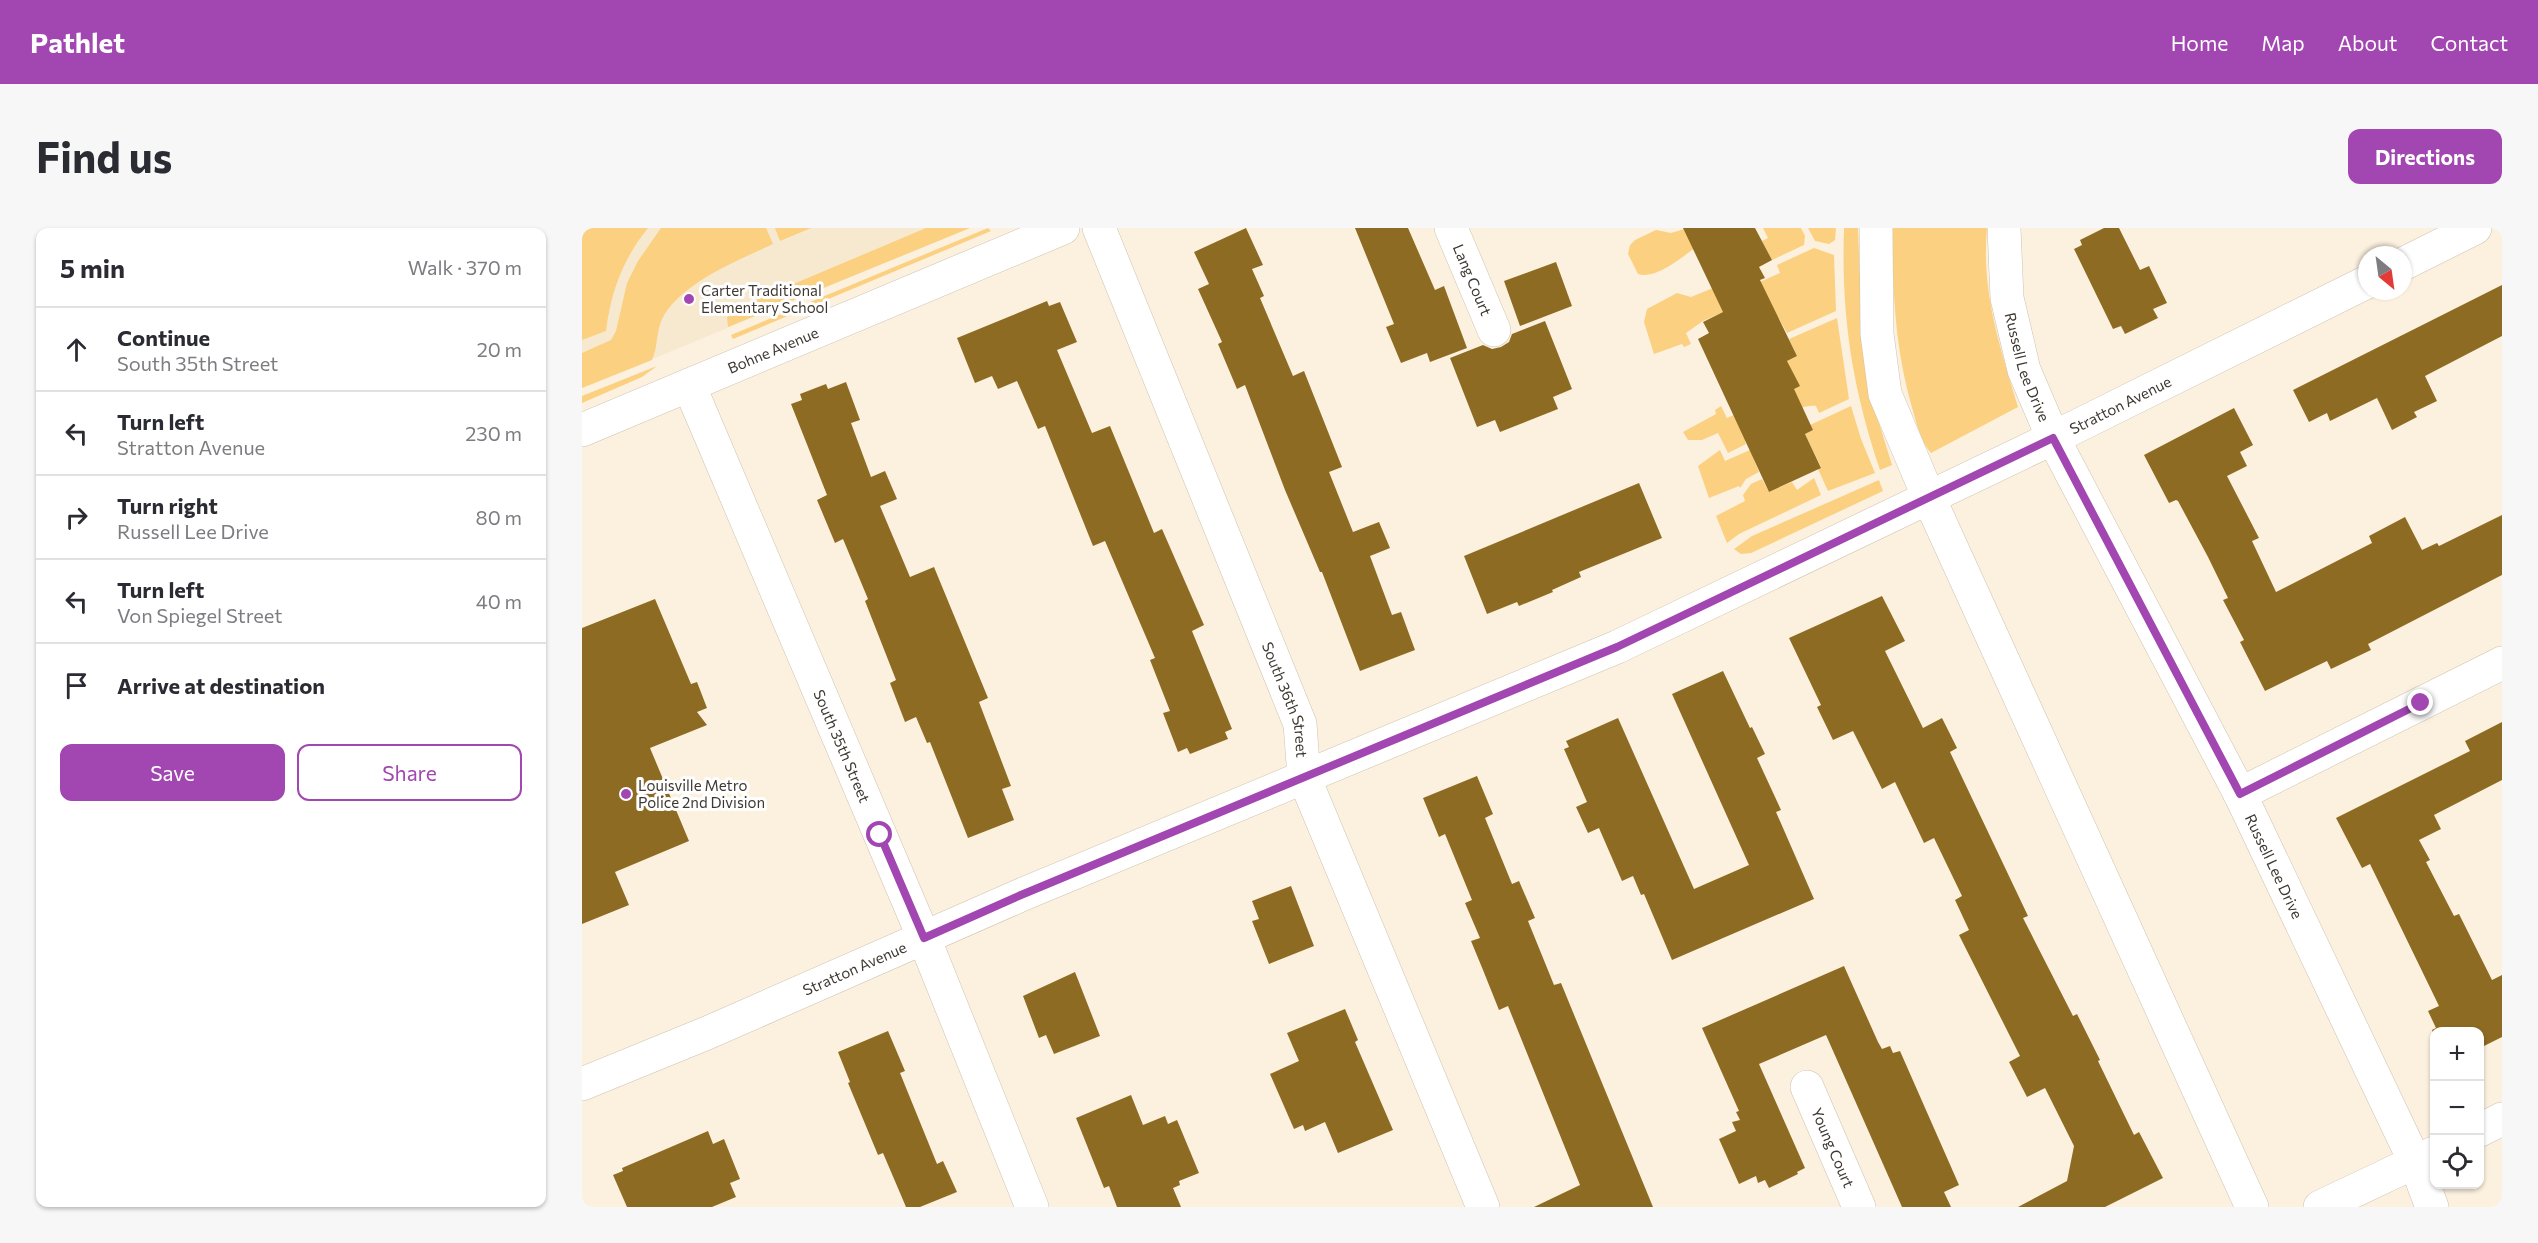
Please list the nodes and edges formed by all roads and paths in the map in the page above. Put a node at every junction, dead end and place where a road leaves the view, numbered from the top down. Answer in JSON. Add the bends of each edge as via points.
{"nodes":[{"id":1,"x":1063,"y":228,"type":"edge"},
{"id":2,"x":1099,"y":228,"type":"edge"},
{"id":3,"x":1451,"y":228,"type":"edge"},
{"id":4,"x":1876,"y":228,"type":"edge"},
{"id":5,"x":2004,"y":228,"type":"edge"},
{"id":6,"x":2475,"y":228,"type":"edge"},
{"id":7,"x":2412,"y":260,"type":"edge"},
{"id":8,"x":2358,"y":286,"type":"edge"},
{"id":9,"x":1494,"y":330,"type":"dead end"},
{"id":10,"x":689,"y":384,"type":"junction"},
{"id":11,"x":582,"y":430,"type":"edge"},
{"id":12,"x":2053,"y":438,"type":"junction"},
{"id":13,"x":1929,"y":498,"type":"junction"},
{"id":14,"x":2502,"y":663,"type":"edge"},
{"id":15,"x":1304,"y":777,"type":"junction"},
{"id":16,"x":2240,"y":794,"type":"junction"},
{"id":17,"x":924,"y":938,"type":"junction"},
{"id":18,"x":582,"y":1084,"type":"edge"},
{"id":19,"x":1807,"y":1088,"type":"dead end"},
{"id":20,"x":2502,"y":1119,"type":"edge"},
{"id":21,"x":2484,"y":1128,"type":"edge"},
{"id":22,"x":2425,"y":1158,"type":"edge"},
{"id":23,"x":1032,"y":1207,"type":"edge"},
{"id":24,"x":1483,"y":1207,"type":"edge"},
{"id":25,"x":1859,"y":1207,"type":"edge"},
{"id":26,"x":2252,"y":1207,"type":"edge"},
{"id":27,"x":2320,"y":1207,"type":"edge"},
{"id":28,"x":2432,"y":1207,"type":"edge"}],
"edges":[{"from":1,"to":10,"type":"street","name":"Bohne Avenue"},
{"from":2,"to":15,"type":"street","name":"South 36th Street","via":[[1300,724]]},
{"from":3,"to":9,"type":"street","name":"Lang Court"},
{"from":4,"to":13,"type":"street","via":[[1877,334],[1885,394]]},
{"from":5,"to":12,"type":"street","name":"Russell Lee Drive","via":[[2007,298],[2024,370]]},
{"from":6,"to":7,"type":"street"},
{"from":8,"to":12,"type":"street","name":"Stratton Avenue"},
{"from":10,"to":11,"type":"street","name":"Bohne Avenue"},
{"from":10,"to":17,"type":"street","name":"South 35th Street"},
{"from":12,"to":13,"type":"street","name":"Stratton Avenue"},
{"from":12,"to":16,"type":"street","name":"Russell Lee Drive"},
{"from":13,"to":15,"type":"street","name":"Stratton Avenue","via":[[1617,647]]},
{"from":13,"to":26,"type":"street"},
{"from":14,"to":16,"type":"street"},
{"from":15,"to":17,"type":"street","name":"Stratton Avenue"},
{"from":15,"to":24,"type":"street","name":"South 36th Street"},
{"from":16,"to":22,"type":"street","name":"Russell Lee Drive"},
{"from":17,"to":18,"type":"street","name":"Stratton Avenue"},
{"from":17,"to":23,"type":"street","name":"South 35th Street"},
{"from":19,"to":25,"type":"street","name":"Young Court"},
{"from":20,"to":21,"type":"street"},
{"from":22,"to":27,"type":"street"},
{"from":22,"to":28,"type":"street","name":"Russell Lee Drive"}]}
